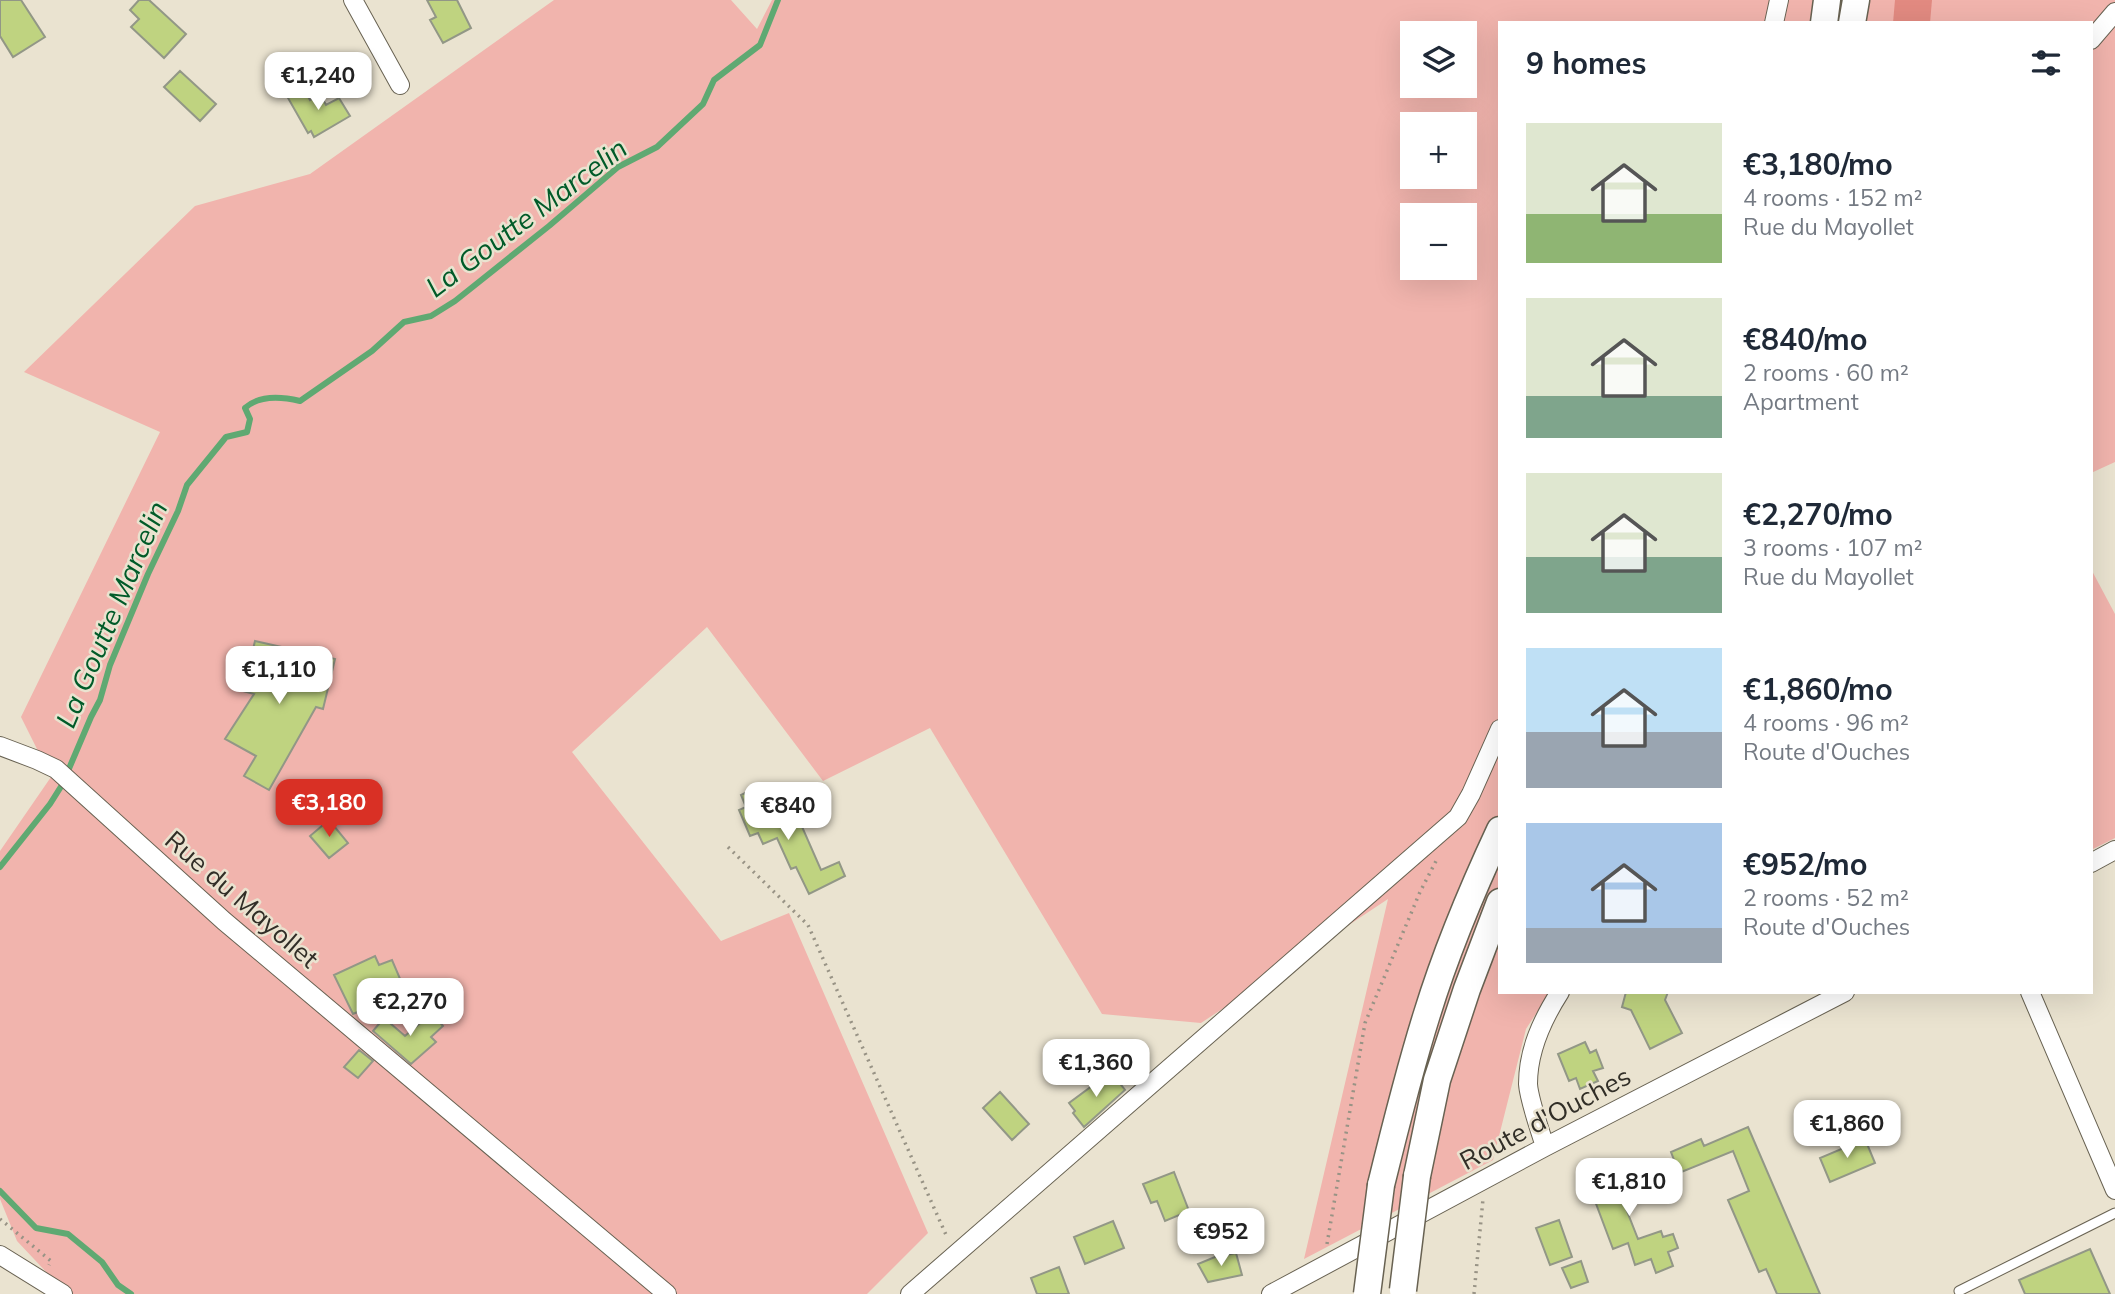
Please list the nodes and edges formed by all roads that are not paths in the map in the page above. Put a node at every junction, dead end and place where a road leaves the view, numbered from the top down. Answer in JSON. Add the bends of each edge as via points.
{"nodes":[{"id":1,"x":353,"y":0,"type":"edge"},
{"id":2,"x":1779,"y":0,"type":"edge"},
{"id":3,"x":1827,"y":0,"type":"edge"},
{"id":4,"x":1856,"y":0,"type":"edge"},
{"id":5,"x":2115,"y":12,"type":"edge"},
{"id":6,"x":1774,"y":21,"type":"edge"},
{"id":7,"x":1824,"y":21,"type":"edge"},
{"id":8,"x":1852,"y":21,"type":"edge"},
{"id":9,"x":2093,"y":38,"type":"edge"},
{"id":10,"x":400,"y":85,"type":"dead end"},
{"id":11,"x":1498,"y":733,"type":"edge"},
{"id":12,"x":0,"y":746,"type":"edge"},
{"id":13,"x":1498,"y":835,"type":"edge"},
{"id":14,"x":2115,"y":850,"type":"edge"},
{"id":15,"x":2093,"y":862,"type":"edge"},
{"id":16,"x":1498,"y":907,"type":"edge"},
{"id":17,"x":1559,"y":994,"type":"edge"},
{"id":18,"x":1841,"y":994,"type":"edge"},
{"id":19,"x":2031,"y":994,"type":"edge"},
{"id":20,"x":1545,"y":1147,"type":"junction"},
{"id":21,"x":2114,"y":1187,"type":"edge"},
{"id":22,"x":2115,"y":1213,"type":"edge"},
{"id":23,"x":1,"y":1258,"type":"edge"},
{"id":24,"x":1959,"y":1291,"type":"dead end"},
{"id":25,"x":1402,"y":1292,"type":"edge"},
{"id":26,"x":63,"y":1294,"type":"edge"},
{"id":27,"x":667,"y":1294,"type":"edge"},
{"id":28,"x":910,"y":1294,"type":"edge"},
{"id":29,"x":1271,"y":1294,"type":"edge"},
{"id":30,"x":1367,"y":1294,"type":"edge"}],
"edges":[{"from":1,"to":10,"type":"street"},
{"from":2,"to":6,"type":"street"},
{"from":3,"to":7,"type":"main road"},
{"from":4,"to":8,"type":"main road"},
{"from":5,"to":9,"type":"street"},
{"from":11,"to":28,"type":"street","via":[[1458,817]]},
{"from":12,"to":27,"type":"street","name":"Rue du Mayollet","via":[[52,767],[224,921]]},
{"from":13,"to":30,"type":"main road","bridge":true,"via":[[1452,942],[1406,1086],[1381,1185]]},
{"from":14,"to":15,"type":"street"},
{"from":16,"to":25,"type":"main road","bridge":true,"via":[[1437,1080],[1417,1176]]},
{"from":17,"to":20,"type":"street","via":[[1533,1043],[1528,1085]]},
{"from":18,"to":20,"type":"street","name":"Route d'Ouches"},
{"from":19,"to":21,"type":"street"},
{"from":20,"to":29,"type":"street","name":"Route d'Ouches"},
{"from":22,"to":24,"type":"lane"},
{"from":23,"to":26,"type":"street"}]}
